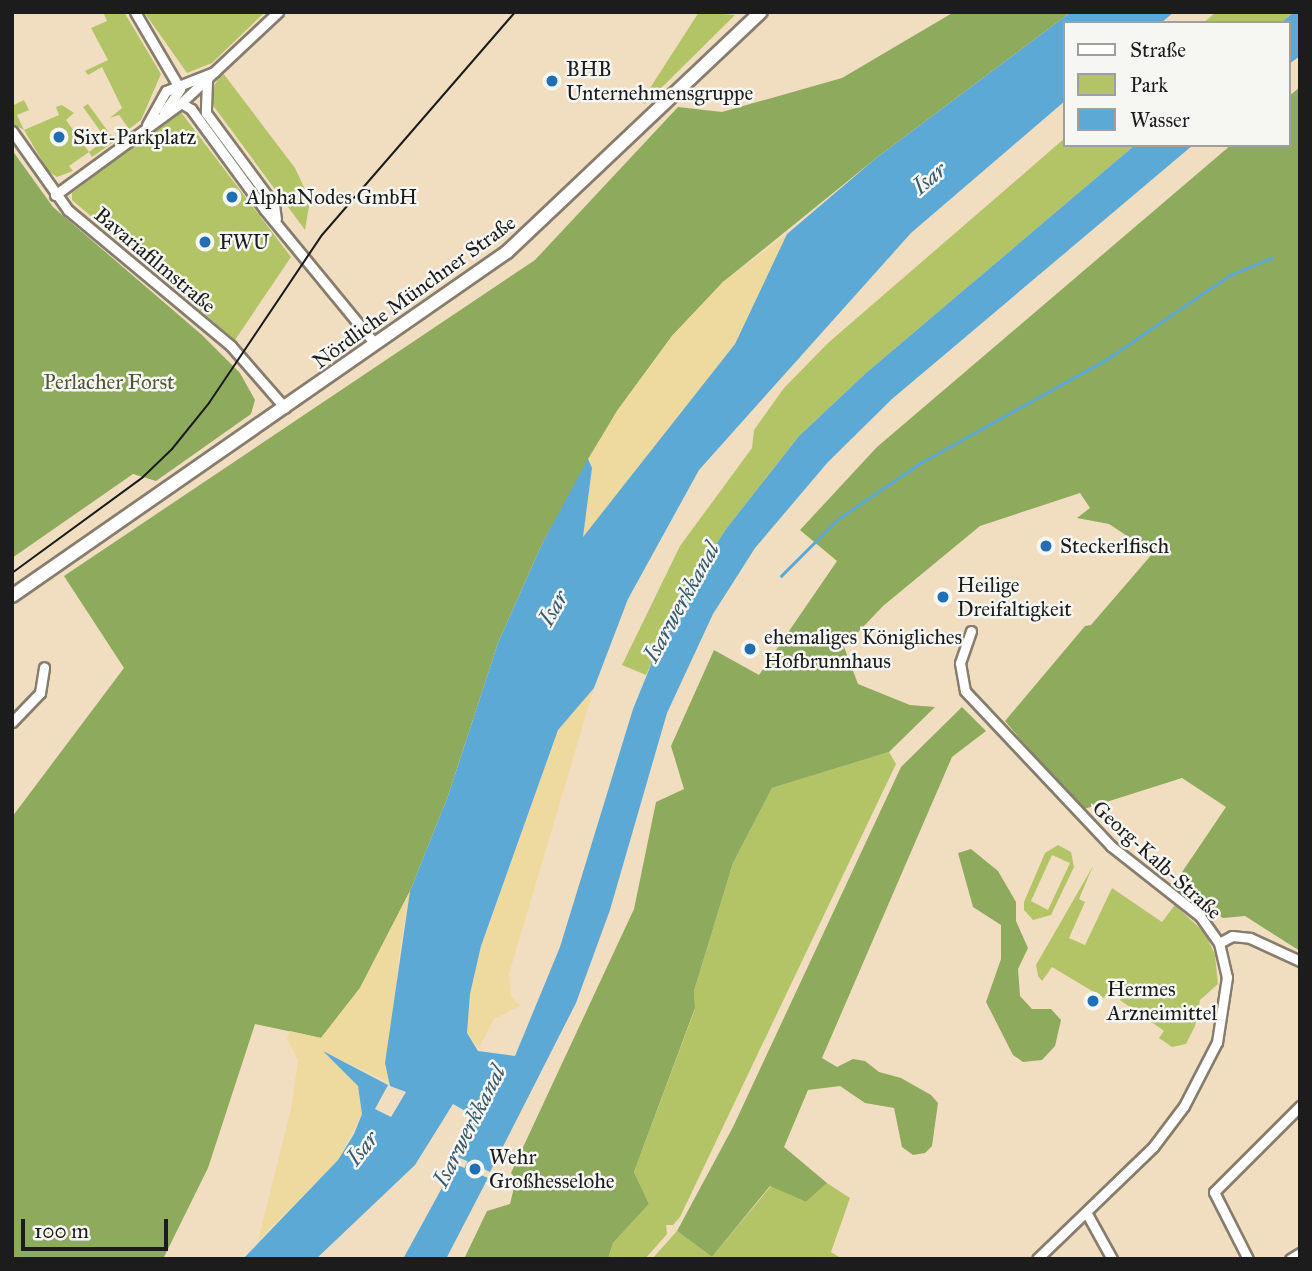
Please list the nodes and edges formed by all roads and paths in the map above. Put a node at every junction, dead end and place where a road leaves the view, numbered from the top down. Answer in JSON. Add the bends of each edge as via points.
{"nodes":[{"id":1,"x":135,"y":12,"type":"edge"},
{"id":2,"x":278,"y":12,"type":"edge"},
{"id":3,"x":756,"y":14,"type":"edge"},
{"id":4,"x":215,"y":71,"type":"junction"},
{"id":5,"x":207,"y":80,"type":"junction"},
{"id":6,"x":178,"y":86,"type":"junction"},
{"id":7,"x":196,"y":90,"type":"junction"},
{"id":8,"x":181,"y":103,"type":"junction"},
{"id":9,"x":161,"y":116,"type":"junction"},
{"id":10,"x":146,"y":127,"type":"junction"},
{"id":11,"x":12,"y":131,"type":"edge"},
{"id":12,"x":55,"y":195,"type":"junction"},
{"id":13,"x":276,"y":219,"type":"junction"},
{"id":14,"x":380,"y":341,"type":"junction"},
{"id":15,"x":285,"y":408,"type":"junction"},
{"id":16,"x":12,"y":596,"type":"edge"},
{"id":17,"x":971,"y":631,"type":"dead end"},
{"id":18,"x":44,"y":667,"type":"dead end"},
{"id":19,"x":12,"y":722,"type":"edge"},
{"id":20,"x":1219,"y":943,"type":"junction"},
{"id":21,"x":1300,"y":961,"type":"edge"},
{"id":22,"x":1300,"y":1106,"type":"edge"},
{"id":23,"x":1086,"y":1212,"type":"junction"},
{"id":24,"x":1300,"y":1253,"type":"edge"},
{"id":25,"x":1037,"y":1259,"type":"edge"},
{"id":26,"x":1112,"y":1259,"type":"edge"},
{"id":27,"x":1248,"y":1259,"type":"edge"},
{"id":28,"x":1290,"y":1259,"type":"edge"}],
"edges":[{"from":1,"to":6,"type":"street"},
{"from":2,"to":4,"type":"street"},
{"from":3,"to":14,"type":"main road","name":"Nördliche Münchner Straße","via":[[507,253]]},
{"from":4,"to":5,"type":"street"},
{"from":4,"to":6,"type":"street"},
{"from":5,"to":7,"type":"street"},
{"from":5,"to":13,"type":"street","via":[[206,113],[274,205]]},
{"from":6,"to":7,"type":"street"},
{"from":6,"to":9,"type":"street"},
{"from":6,"to":10,"type":"street","via":[[159,101]]},
{"from":7,"to":8,"type":"street"},
{"from":8,"to":9,"type":"street"},
{"from":8,"to":13,"type":"street","via":[[191,109]]},
{"from":9,"to":10,"type":"street"},
{"from":10,"to":12,"type":"street"},
{"from":11,"to":12,"type":"street","name":"Bavariafilmstraße"},
{"from":12,"to":15,"type":"street","name":"Bavariafilmstraße","via":[[231,346]]},
{"from":13,"to":14,"type":"street"},
{"from":14,"to":15,"type":"main road","name":"Nördliche Münchner Straße"},
{"from":15,"to":16,"type":"main road","name":"Nördliche Münchner Straße"},
{"from":17,"to":20,"type":"street","name":"Georg-Kalb-Straße","via":[[960,663],[965,691],[1092,826],[1200,916]]},
{"from":18,"to":19,"type":"street","via":[[40,694]]},
{"from":20,"to":21,"type":"street","via":[[1232,936],[1251,938]]},
{"from":20,"to":23,"type":"street","name":"Georg-Kalb-Straße","via":[[1227,977],[1225,1003],[1204,1072],[1153,1147]]},
{"from":22,"to":27,"type":"street","via":[[1214,1192]]},
{"from":23,"to":25,"type":"street","name":"Georg-Kalb-Straße"},
{"from":23,"to":26,"type":"street"},
{"from":24,"to":28,"type":"street"}]}
